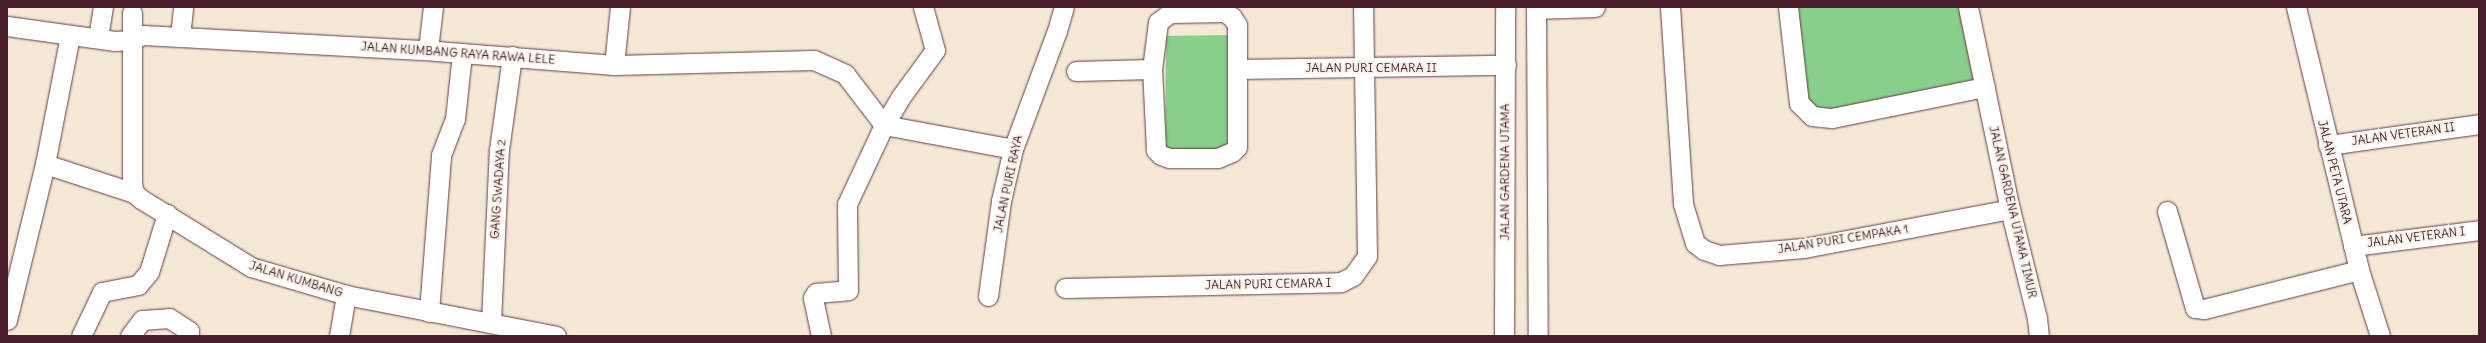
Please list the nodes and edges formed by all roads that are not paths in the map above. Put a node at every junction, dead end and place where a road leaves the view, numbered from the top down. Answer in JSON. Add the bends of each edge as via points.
{"nodes":[{"id":1,"x":103,"y":7,"type":"edge"},
{"id":2,"x":183,"y":7,"type":"edge"},
{"id":3,"x":433,"y":7,"type":"edge"},
{"id":4,"x":620,"y":7,"type":"edge"},
{"id":5,"x":923,"y":7,"type":"edge"},
{"id":6,"x":1064,"y":7,"type":"edge"},
{"id":7,"x":1363,"y":7,"type":"edge"},
{"id":8,"x":1505,"y":7,"type":"edge"},
{"id":9,"x":1595,"y":7,"type":"edge"},
{"id":10,"x":1670,"y":7,"type":"edge"},
{"id":11,"x":1788,"y":7,"type":"edge"},
{"id":12,"x":1968,"y":7,"type":"edge"},
{"id":13,"x":2296,"y":7,"type":"edge"},
{"id":14,"x":1536,"y":8,"type":"edge"},
{"id":15,"x":132,"y":13,"type":"dead end"},
{"id":16,"x":7,"y":26,"type":"edge"},
{"id":17,"x":70,"y":35,"type":"junction"},
{"id":18,"x":180,"y":37,"type":"junction"},
{"id":19,"x":98,"y":38,"type":"junction"},
{"id":20,"x":131,"y":40,"type":"junction"},
{"id":21,"x":428,"y":50,"type":"junction"},
{"id":22,"x":462,"y":53,"type":"junction"},
{"id":23,"x":512,"y":56,"type":"junction"},
{"id":24,"x":614,"y":65,"type":"junction"},
{"id":25,"x":1506,"y":65,"type":"junction"},
{"id":26,"x":1364,"y":68,"type":"junction"},
{"id":27,"x":1152,"y":69,"type":"junction"},
{"id":28,"x":1237,"y":69,"type":"junction"},
{"id":29,"x":1076,"y":71,"type":"dead end"},
{"id":30,"x":1985,"y":87,"type":"junction"},
{"id":31,"x":2479,"y":124,"type":"edge"},
{"id":32,"x":884,"y":125,"type":"junction"},
{"id":33,"x":2328,"y":145,"type":"junction"},
{"id":34,"x":1013,"y":148,"type":"junction"},
{"id":35,"x":45,"y":164,"type":"junction"},
{"id":36,"x":134,"y":193,"type":"junction"},
{"id":37,"x":2010,"y":209,"type":"junction"},
{"id":38,"x":2168,"y":211,"type":"dead end"},
{"id":39,"x":168,"y":214,"type":"junction"},
{"id":40,"x":2479,"y":230,"type":"edge"},
{"id":41,"x":2353,"y":246,"type":"junction"},
{"id":42,"x":2359,"y":270,"type":"junction"},
{"id":43,"x":1065,"y":288,"type":"dead end"},
{"id":44,"x":346,"y":295,"type":"junction"},
{"id":45,"x":988,"y":296,"type":"dead end"},
{"id":46,"x":429,"y":312,"type":"junction"},
{"id":47,"x":7,"y":320,"type":"edge"},
{"id":48,"x":491,"y":323,"type":"junction"},
{"id":49,"x":81,"y":336,"type":"edge"},
{"id":50,"x":130,"y":336,"type":"edge"},
{"id":51,"x":188,"y":336,"type":"edge"},
{"id":52,"x":339,"y":336,"type":"edge"},
{"id":53,"x":556,"y":336,"type":"edge"},
{"id":54,"x":821,"y":336,"type":"edge"},
{"id":55,"x":1504,"y":336,"type":"edge"},
{"id":56,"x":1538,"y":336,"type":"edge"},
{"id":57,"x":2039,"y":336,"type":"edge"},
{"id":58,"x":2380,"y":336,"type":"edge"}],
"edges":[{"from":1,"to":19,"type":"street"},
{"from":2,"to":18,"type":"street"},
{"from":3,"to":21,"type":"street"},
{"from":4,"to":24,"type":"street"},
{"from":5,"to":32,"type":"street","via":[[935,50]]},
{"from":6,"to":34,"type":"street","name":"JALAN PURI RAYA"},
{"from":7,"to":26,"type":"street","name":"JALAN PURI CEMARA I"},
{"from":8,"to":25,"type":"street","name":"JALAN GARDENA UTAMA"},
{"from":9,"to":14,"type":"street"},
{"from":10,"to":37,"type":"street","name":"JALAN PURI CEMPAKA 1","via":[[1683,204],[1695,243],[1704,250],[1719,255],[1804,248]]},
{"from":11,"to":30,"type":"street","via":[[1799,103],[1812,116],[1832,118]]},
{"from":12,"to":30,"type":"street","name":"JALAN GARDENA UTAMA TIMUR"},
{"from":13,"to":33,"type":"street","name":"JALAN PETA UTARA"},
{"from":14,"to":56,"type":"street"},
{"from":15,"to":20,"type":"street"},
{"from":16,"to":17,"type":"street","name":"JALAN KUMBANG RAYA RAWA LELE"},
{"from":17,"to":19,"type":"street","name":"JALAN KUMBANG RAYA RAWA LELE"},
{"from":17,"to":35,"type":"street"},
{"from":18,"to":20,"type":"street","name":"JALAN KUMBANG RAYA RAWA LELE","via":[[143,34]]},
{"from":18,"to":21,"type":"street","name":"JALAN KUMBANG RAYA RAWA LELE"},
{"from":19,"to":20,"type":"street","name":"JALAN KUMBANG RAYA RAWA LELE"},
{"from":20,"to":36,"type":"street"},
{"from":21,"to":22,"type":"street","name":"JALAN KUMBANG RAYA RAWA LELE"},
{"from":22,"to":23,"type":"street","name":"JALAN KUMBANG RAYA RAWA LELE"},
{"from":22,"to":46,"type":"street","via":[[455,119],[441,155]]},
{"from":23,"to":24,"type":"street","name":"JALAN KUMBANG RAYA RAWA LELE"},
{"from":23,"to":48,"type":"street","name":"GANG SWADAYA 2","via":[[499,150]]},
{"from":24,"to":32,"type":"street","name":"JALAN KUMBANG RAYA RAWA LELE","via":[[814,60],[845,74]]},
{"from":25,"to":26,"type":"street","name":"JALAN PURI CEMARA II"},
{"from":25,"to":55,"type":"street","name":"JALAN GARDENA UTAMA"},
{"from":26,"to":28,"type":"street","name":"JALAN PURI CEMARA II"},
{"from":26,"to":43,"type":"street","name":"JALAN PURI CEMARA I","via":[[1367,256],[1353,276],[1341,282]]},
{"from":27,"to":28,"type":"street","via":[[1155,34],[1158,22],[1165,16],[1170,13],[1224,12],[1232,17],[1237,25]]},
{"from":27,"to":28,"type":"street","via":[[1156,150],[1169,158],[1218,158],[1232,152],[1237,146]]},
{"from":27,"to":29,"type":"street"},
{"from":30,"to":37,"type":"street","name":"JALAN GARDENA UTAMA TIMUR"},
{"from":31,"to":33,"type":"street","name":"JALAN VETERAN II"},
{"from":32,"to":34,"type":"street"},
{"from":32,"to":54,"type":"street","via":[[847,204],[848,290],[816,293],[813,298]]},
{"from":33,"to":41,"type":"street","name":"JALAN PETA UTARA"},
{"from":34,"to":45,"type":"street","name":"JALAN PURI RAYA","via":[[1001,201]]},
{"from":35,"to":36,"type":"street","name":"JALAN KUMBANG"},
{"from":35,"to":47,"type":"street"},
{"from":36,"to":39,"type":"street","name":"JALAN KUMBANG"},
{"from":37,"to":57,"type":"street","name":"JALAN GARDENA UTAMA TIMUR","via":[[2037,318]]},
{"from":38,"to":42,"type":"street","via":[[2195,308],[2204,310]]},
{"from":39,"to":44,"type":"street","name":"JALAN KUMBANG","via":[[251,267]]},
{"from":39,"to":49,"type":"street","via":[[148,272],[138,285],[102,292]]},
{"from":40,"to":41,"type":"street","name":"JALAN VETERAN I"},
{"from":41,"to":42,"type":"street","name":"JALAN PETA UTARA"},
{"from":42,"to":58,"type":"street","name":"JALAN PETA UTARA"},
{"from":44,"to":46,"type":"street","name":"JALAN KUMBANG"},
{"from":44,"to":52,"type":"street"},
{"from":46,"to":48,"type":"street","name":"JALAN KUMBANG"},
{"from":48,"to":53,"type":"street","name":"JALAN KUMBANG"},
{"from":50,"to":51,"type":"street","via":[[142,320],[169,318],[189,331]]}]}
